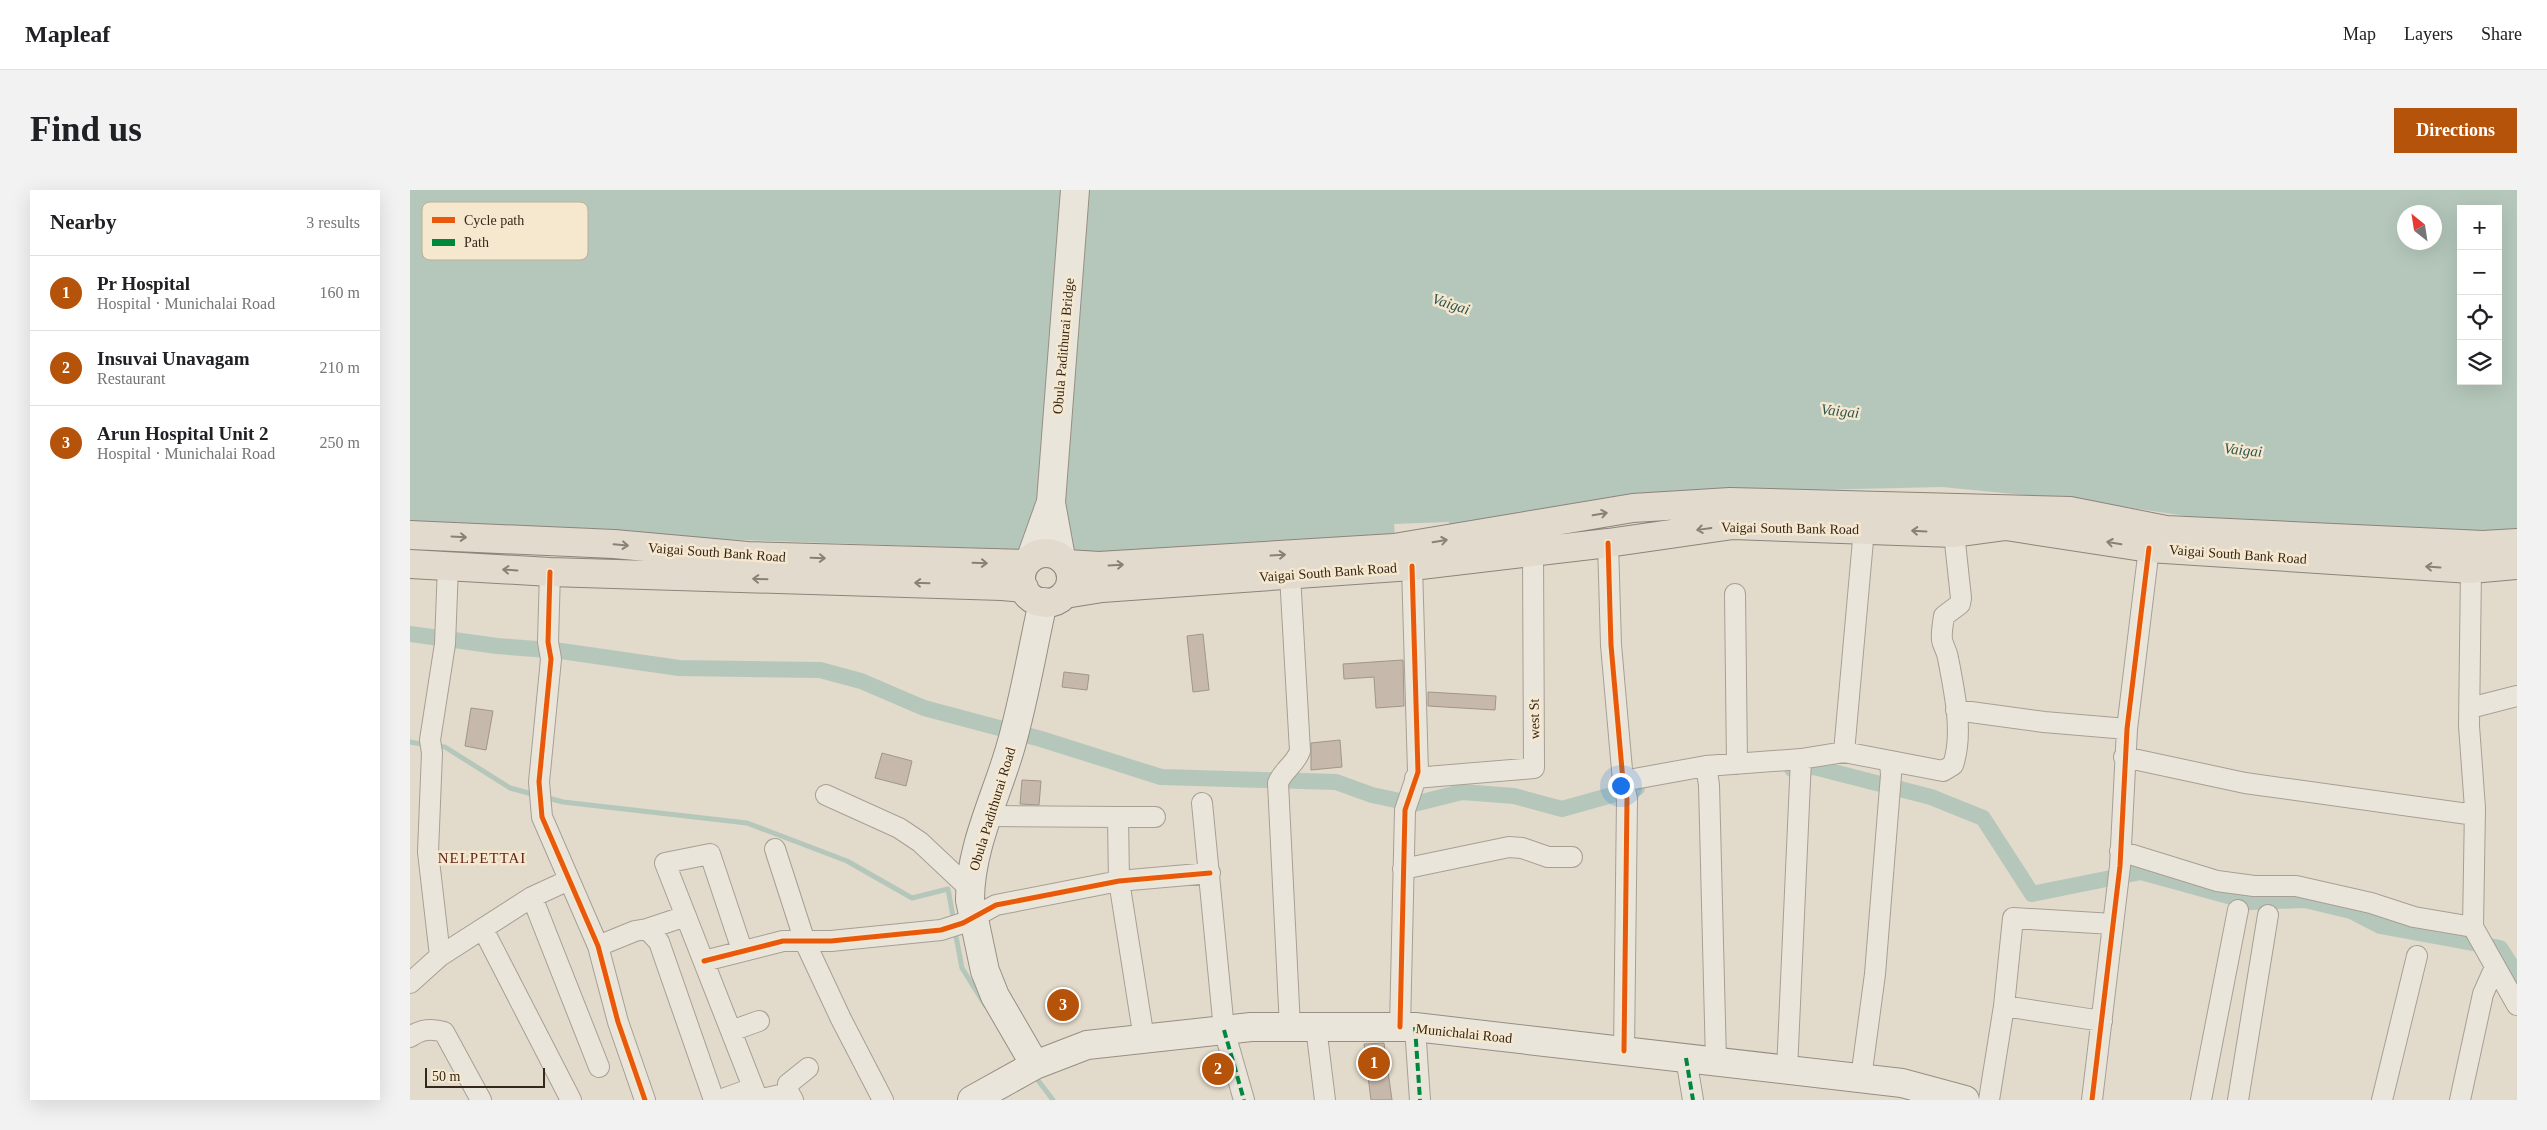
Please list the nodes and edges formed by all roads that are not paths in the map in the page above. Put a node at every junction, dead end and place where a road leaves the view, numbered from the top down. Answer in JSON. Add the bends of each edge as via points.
{"nodes":[{"id":1,"x":1075,"y":190,"type":"edge"},
{"id":2,"x":1051,"y":502,"type":"junction"},
{"id":3,"x":1864,"y":529,"type":"junction"},
{"id":4,"x":1954,"y":533,"type":"junction"},
{"id":5,"x":410,"y":534,"type":"edge"},
{"id":6,"x":1608,"y":543,"type":"junction"},
{"id":7,"x":2517,"y":543,"type":"edge"},
{"id":8,"x":2149,"y":548,"type":"junction"},
{"id":9,"x":1533,"y":551,"type":"junction"},
{"id":10,"x":1064,"y":561,"type":"junction"},
{"id":11,"x":410,"y":564,"type":"edge"},
{"id":12,"x":2517,"y":565,"type":"edge"},
{"id":13,"x":448,"y":566,"type":"junction"},
{"id":14,"x":1412,"y":566,"type":"junction"},
{"id":15,"x":2471,"y":569,"type":"junction"},
{"id":16,"x":550,"y":572,"type":"junction"},
{"id":17,"x":1290,"y":575,"type":"junction"},
{"id":18,"x":1037,"y":582,"type":"junction"},
{"id":19,"x":1735,"y":594,"type":"dead end"},
{"id":20,"x":2517,"y":696,"type":"edge"},
{"id":21,"x":2470,"y":708,"type":"junction"},
{"id":22,"x":1956,"y":710,"type":"junction"},
{"id":23,"x":2126,"y":729,"type":"junction"},
{"id":24,"x":1844,"y":752,"type":"junction"},
{"id":25,"x":2124,"y":756,"type":"junction"},
{"id":26,"x":1737,"y":764,"type":"junction"},
{"id":27,"x":1802,"y":768,"type":"junction"},
{"id":28,"x":1708,"y":775,"type":"junction"},
{"id":29,"x":1890,"y":777,"type":"junction"},
{"id":30,"x":1625,"y":790,"type":"junction"},
{"id":31,"x":1410,"y":794,"type":"junction"},
{"id":32,"x":826,"y":795,"type":"dead end"},
{"id":33,"x":1202,"y":803,"type":"dead end"},
{"id":34,"x":2475,"y":815,"type":"junction"},
{"id":35,"x":989,"y":816,"type":"junction"},
{"id":36,"x":1155,"y":817,"type":"dead end"},
{"id":37,"x":1118,"y":818,"type":"junction"},
{"id":38,"x":775,"y":849,"type":"dead end"},
{"id":39,"x":419,"y":851,"type":"edge"},
{"id":40,"x":1572,"y":857,"type":"dead end"},
{"id":41,"x":2120,"y":858,"type":"junction"},
{"id":42,"x":1403,"y":869,"type":"junction"},
{"id":43,"x":1210,"y":873,"type":"junction"},
{"id":44,"x":569,"y":880,"type":"junction"},
{"id":45,"x":1119,"y":882,"type":"junction"},
{"id":46,"x":970,"y":889,"type":"junction"},
{"id":47,"x":532,"y":897,"type":"junction"},
{"id":48,"x":2238,"y":910,"type":"dead end"},
{"id":49,"x":686,"y":916,"type":"junction"},
{"id":50,"x":2268,"y":916,"type":"dead end"},
{"id":51,"x":968,"y":920,"type":"junction"},
{"id":52,"x":2113,"y":924,"type":"junction"},
{"id":53,"x":483,"y":929,"type":"junction"},
{"id":54,"x":647,"y":929,"type":"junction"},
{"id":55,"x":2474,"y":931,"type":"junction"},
{"id":56,"x":805,"y":942,"type":"junction"},
{"id":57,"x":598,"y":946,"type":"junction"},
{"id":58,"x":742,"y":950,"type":"junction"},
{"id":59,"x":440,"y":956,"type":"junction"},
{"id":60,"x":2417,"y":956,"type":"dead end"},
{"id":61,"x":704,"y":961,"type":"junction"},
{"id":62,"x":2492,"y":962,"type":"junction"},
{"id":63,"x":410,"y":983,"type":"edge"},
{"id":64,"x":2517,"y":1005,"type":"edge"},
{"id":65,"x":2004,"y":1006,"type":"junction"},
{"id":66,"x":2102,"y":1020,"type":"junction"},
{"id":67,"x":759,"y":1021,"type":"dead end"},
{"id":68,"x":618,"y":1022,"type":"junction"},
{"id":69,"x":1303,"y":1027,"type":"junction"},
{"id":70,"x":1407,"y":1027,"type":"junction"},
{"id":71,"x":1224,"y":1030,"type":"junction"},
{"id":72,"x":731,"y":1031,"type":"junction"},
{"id":73,"x":586,"y":1032,"type":"junction"},
{"id":74,"x":410,"y":1037,"type":"edge"},
{"id":75,"x":1144,"y":1039,"type":"junction"},
{"id":76,"x":1624,"y":1051,"type":"junction"},
{"id":77,"x":1686,"y":1058,"type":"junction"},
{"id":78,"x":1716,"y":1061,"type":"junction"},
{"id":79,"x":599,"y":1067,"type":"dead end"},
{"id":80,"x":808,"y":1068,"type":"dead end"},
{"id":81,"x":1787,"y":1070,"type":"junction"},
{"id":82,"x":1026,"y":1071,"type":"junction"},
{"id":83,"x":1861,"y":1078,"type":"junction"},
{"id":84,"x":756,"y":1096,"type":"edge"},
{"id":85,"x":791,"y":1096,"type":"edge"},
{"id":86,"x":481,"y":1100,"type":"edge"},
{"id":87,"x":570,"y":1100,"type":"edge"},
{"id":88,"x":645,"y":1100,"type":"edge"},
{"id":89,"x":714,"y":1100,"type":"edge"},
{"id":90,"x":720,"y":1100,"type":"edge"},
{"id":91,"x":883,"y":1100,"type":"edge"},
{"id":92,"x":972,"y":1100,"type":"edge"},
{"id":93,"x":1244,"y":1100,"type":"edge"},
{"id":94,"x":1325,"y":1100,"type":"edge"},
{"id":95,"x":1420,"y":1100,"type":"edge"},
{"id":96,"x":1692,"y":1100,"type":"edge"},
{"id":97,"x":1965,"y":1100,"type":"edge"},
{"id":98,"x":1989,"y":1100,"type":"edge"},
{"id":99,"x":2092,"y":1100,"type":"edge"},
{"id":100,"x":2201,"y":1100,"type":"edge"},
{"id":101,"x":2238,"y":1100,"type":"edge"},
{"id":102,"x":2382,"y":1100,"type":"edge"},
{"id":103,"x":2460,"y":1100,"type":"edge"}],
"edges":[{"from":1,"to":2,"type":"main road","name":"Obula Padithurai Bridge"},
{"from":2,"to":10,"type":"main road","name":"Obula Padithurai Bridge"},
{"from":2,"to":18,"type":"main road","name":"Obula Padithurai Bridge"},
{"from":4,"to":3,"type":"main road","name":"Vaigai South Bank Road","one_way":true},
{"from":3,"to":6,"type":"main road","name":"Vaigai South Bank Road","one_way":true,"via":[[1733,525]]},
{"from":3,"to":24,"type":"street"},
{"from":8,"to":4,"type":"main road","name":"Vaigai South Bank Road","one_way":true,"via":[[2006,526]]},
{"from":4,"to":22,"type":"street","via":[[1962,598],[1960,604],[1944,616],[1942,637],[1948,654]]},
{"from":5,"to":18,"type":"main road","name":"Vaigai South Bank Road","one_way":true,"via":[[614,544]]},
{"from":6,"to":9,"type":"main road","name":"Vaigai South Bank Road"},
{"from":6,"to":30,"type":"street","via":[[1610,645]]},
{"from":10,"to":7,"type":"main road","name":"Vaigai South Bank Road","one_way":true,"via":[[1099,566],[1394,548],[1633,508],[1730,502],[2070,512],[2166,530],[2483,545]]},
{"from":15,"to":8,"type":"main road","name":"Vaigai South Bank Road","one_way":true},
{"from":8,"to":23,"type":"street"},
{"from":9,"to":14,"type":"main road","name":"Vaigai South Bank Road"},
{"from":9,"to":31,"type":"street","name":"west St","via":[[1534,768]]},
{"from":10,"to":18,"type":"main road","name":"Vaigai South Bank Road","via":[[1046,553]]},
{"from":10,"to":18,"type":"main road","via":[[1071,580]]},
{"from":11,"to":13,"type":"main road","name":"Vaigai South Bank Road"},
{"from":12,"to":15,"type":"main road","name":"Vaigai South Bank Road"},
{"from":16,"to":13,"type":"main road","name":"Vaigai South Bank Road","one_way":true},
{"from":13,"to":39,"type":"street","via":[[446,637]]},
{"from":14,"to":17,"type":"main road","name":"Vaigai South Bank Road"},
{"from":14,"to":31,"type":"street","via":[[1418,772]]},
{"from":15,"to":21,"type":"street"},
{"from":18,"to":16,"type":"main road","name":"Vaigai South Bank Road","one_way":true,"via":[[1002,586]]},
{"from":16,"to":44,"type":"street","via":[[550,650],[539,782],[542,817]]},
{"from":17,"to":18,"type":"main road","name":"Vaigai South Bank Road","via":[[1102,588]]},
{"from":17,"to":69,"type":"street","via":[[1300,751],[1293,765],[1280,777]]},
{"from":18,"to":35,"type":"main road","name":"Obula Padithurai Road","via":[[1017,722]]},
{"from":19,"to":26,"type":"street"},
{"from":20,"to":21,"type":"street"},
{"from":21,"to":34,"type":"street"},
{"from":22,"to":23,"type":"street"},
{"from":22,"to":29,"type":"street","via":[[1958,752],[1953,765],[1943,770]]},
{"from":23,"to":25,"type":"street"},
{"from":24,"to":27,"type":"street"},
{"from":24,"to":29,"type":"street"},
{"from":25,"to":34,"type":"street","via":[[2245,783]]},
{"from":25,"to":41,"type":"street"},
{"from":26,"to":27,"type":"street"},
{"from":26,"to":28,"type":"street"},
{"from":27,"to":81,"type":"street"},
{"from":28,"to":30,"type":"street"},
{"from":28,"to":78,"type":"street"},
{"from":29,"to":83,"type":"street","via":[[1875,974]]},
{"from":30,"to":76,"type":"street"},
{"from":31,"to":42,"type":"street"},
{"from":32,"to":46,"type":"street","via":[[899,828],[920,842]]},
{"from":33,"to":43,"type":"street"},
{"from":34,"to":55,"type":"street"},
{"from":35,"to":37,"type":"street"},
{"from":35,"to":46,"type":"main road","name":"Obula Padithurai Road","via":[[976,856]]},
{"from":36,"to":37,"type":"street"},
{"from":37,"to":45,"type":"street"},
{"from":38,"to":56,"type":"street"},
{"from":39,"to":59,"type":"street"},
{"from":40,"to":42,"type":"street","via":[[1548,857],[1508,847]]},
{"from":41,"to":52,"type":"street"},
{"from":41,"to":55,"type":"street","via":[[2217,881],[2254,886],[2296,886]]},
{"from":42,"to":70,"type":"street"},
{"from":43,"to":45,"type":"street"},
{"from":43,"to":71,"type":"street"},
{"from":44,"to":47,"type":"street"},
{"from":44,"to":57,"type":"street"},
{"from":45,"to":51,"type":"street","via":[[996,906]]},
{"from":45,"to":75,"type":"street"},
{"from":46,"to":51,"type":"main road","name":"Obula Padithurai Road"},
{"from":47,"to":53,"type":"street"},
{"from":47,"to":73,"type":"street"},
{"from":48,"to":100,"type":"street"},
{"from":49,"to":54,"type":"street"},
{"from":49,"to":58,"type":"street","via":[[665,863],[710,854]]},
{"from":49,"to":61,"type":"street"},
{"from":50,"to":101,"type":"street"},
{"from":51,"to":56,"type":"street","via":[[941,930]]},
{"from":51,"to":82,"type":"main road","name":"Obula Padithurai Road"},
{"from":52,"to":65,"type":"street","via":[[2013,918]]},
{"from":52,"to":66,"type":"street"},
{"from":53,"to":59,"type":"street"},
{"from":53,"to":87,"type":"street"},
{"from":54,"to":57,"type":"street","via":[[635,930]]},
{"from":54,"to":89,"type":"street","via":[[659,942]]},
{"from":55,"to":62,"type":"street"},
{"from":56,"to":58,"type":"street","via":[[783,941]]},
{"from":56,"to":91,"type":"street"},
{"from":57,"to":68,"type":"street"},
{"from":58,"to":61,"type":"street"},
{"from":59,"to":63,"type":"street"},
{"from":60,"to":102,"type":"street"},
{"from":61,"to":72,"type":"street"},
{"from":62,"to":64,"type":"street"},
{"from":62,"to":103,"type":"street"},
{"from":65,"to":66,"type":"street"},
{"from":65,"to":98,"type":"street"},
{"from":66,"to":99,"type":"street"},
{"from":67,"to":72,"type":"street"},
{"from":68,"to":73,"type":"street"},
{"from":68,"to":88,"type":"street"},
{"from":69,"to":70,"type":"main road","name":"Munichalai Road"},
{"from":69,"to":71,"type":"main road","name":"Munichalai Road"},
{"from":69,"to":94,"type":"street"},
{"from":70,"to":76,"type":"main road","name":"Munichalai Road"},
{"from":70,"to":95,"type":"street"},
{"from":71,"to":75,"type":"main road","name":"Munichalai Road"},
{"from":71,"to":93,"type":"street"},
{"from":72,"to":84,"type":"street"},
{"from":73,"to":79,"type":"street"},
{"from":74,"to":86,"type":"street","via":[[433,1028],[444,1032]]},
{"from":75,"to":82,"type":"main road","name":"Munichalai Road","via":[[1086,1045]]},
{"from":76,"to":77,"type":"main road","name":"Munichalai Road"},
{"from":77,"to":78,"type":"main road","name":"Munichalai Road"},
{"from":77,"to":96,"type":"street"},
{"from":78,"to":81,"type":"main road","name":"Munichalai Road"},
{"from":80,"to":85,"type":"street","via":[[788,1084]]},
{"from":81,"to":83,"type":"main road","name":"Munichalai Road"},
{"from":82,"to":92,"type":"main road","name":"Munichalai Road"},
{"from":83,"to":97,"type":"main road","name":"Munichalai Road","via":[[1902,1083]]},
{"from":84,"to":85,"type":"street"},
{"from":84,"to":90,"type":"street"}]}
